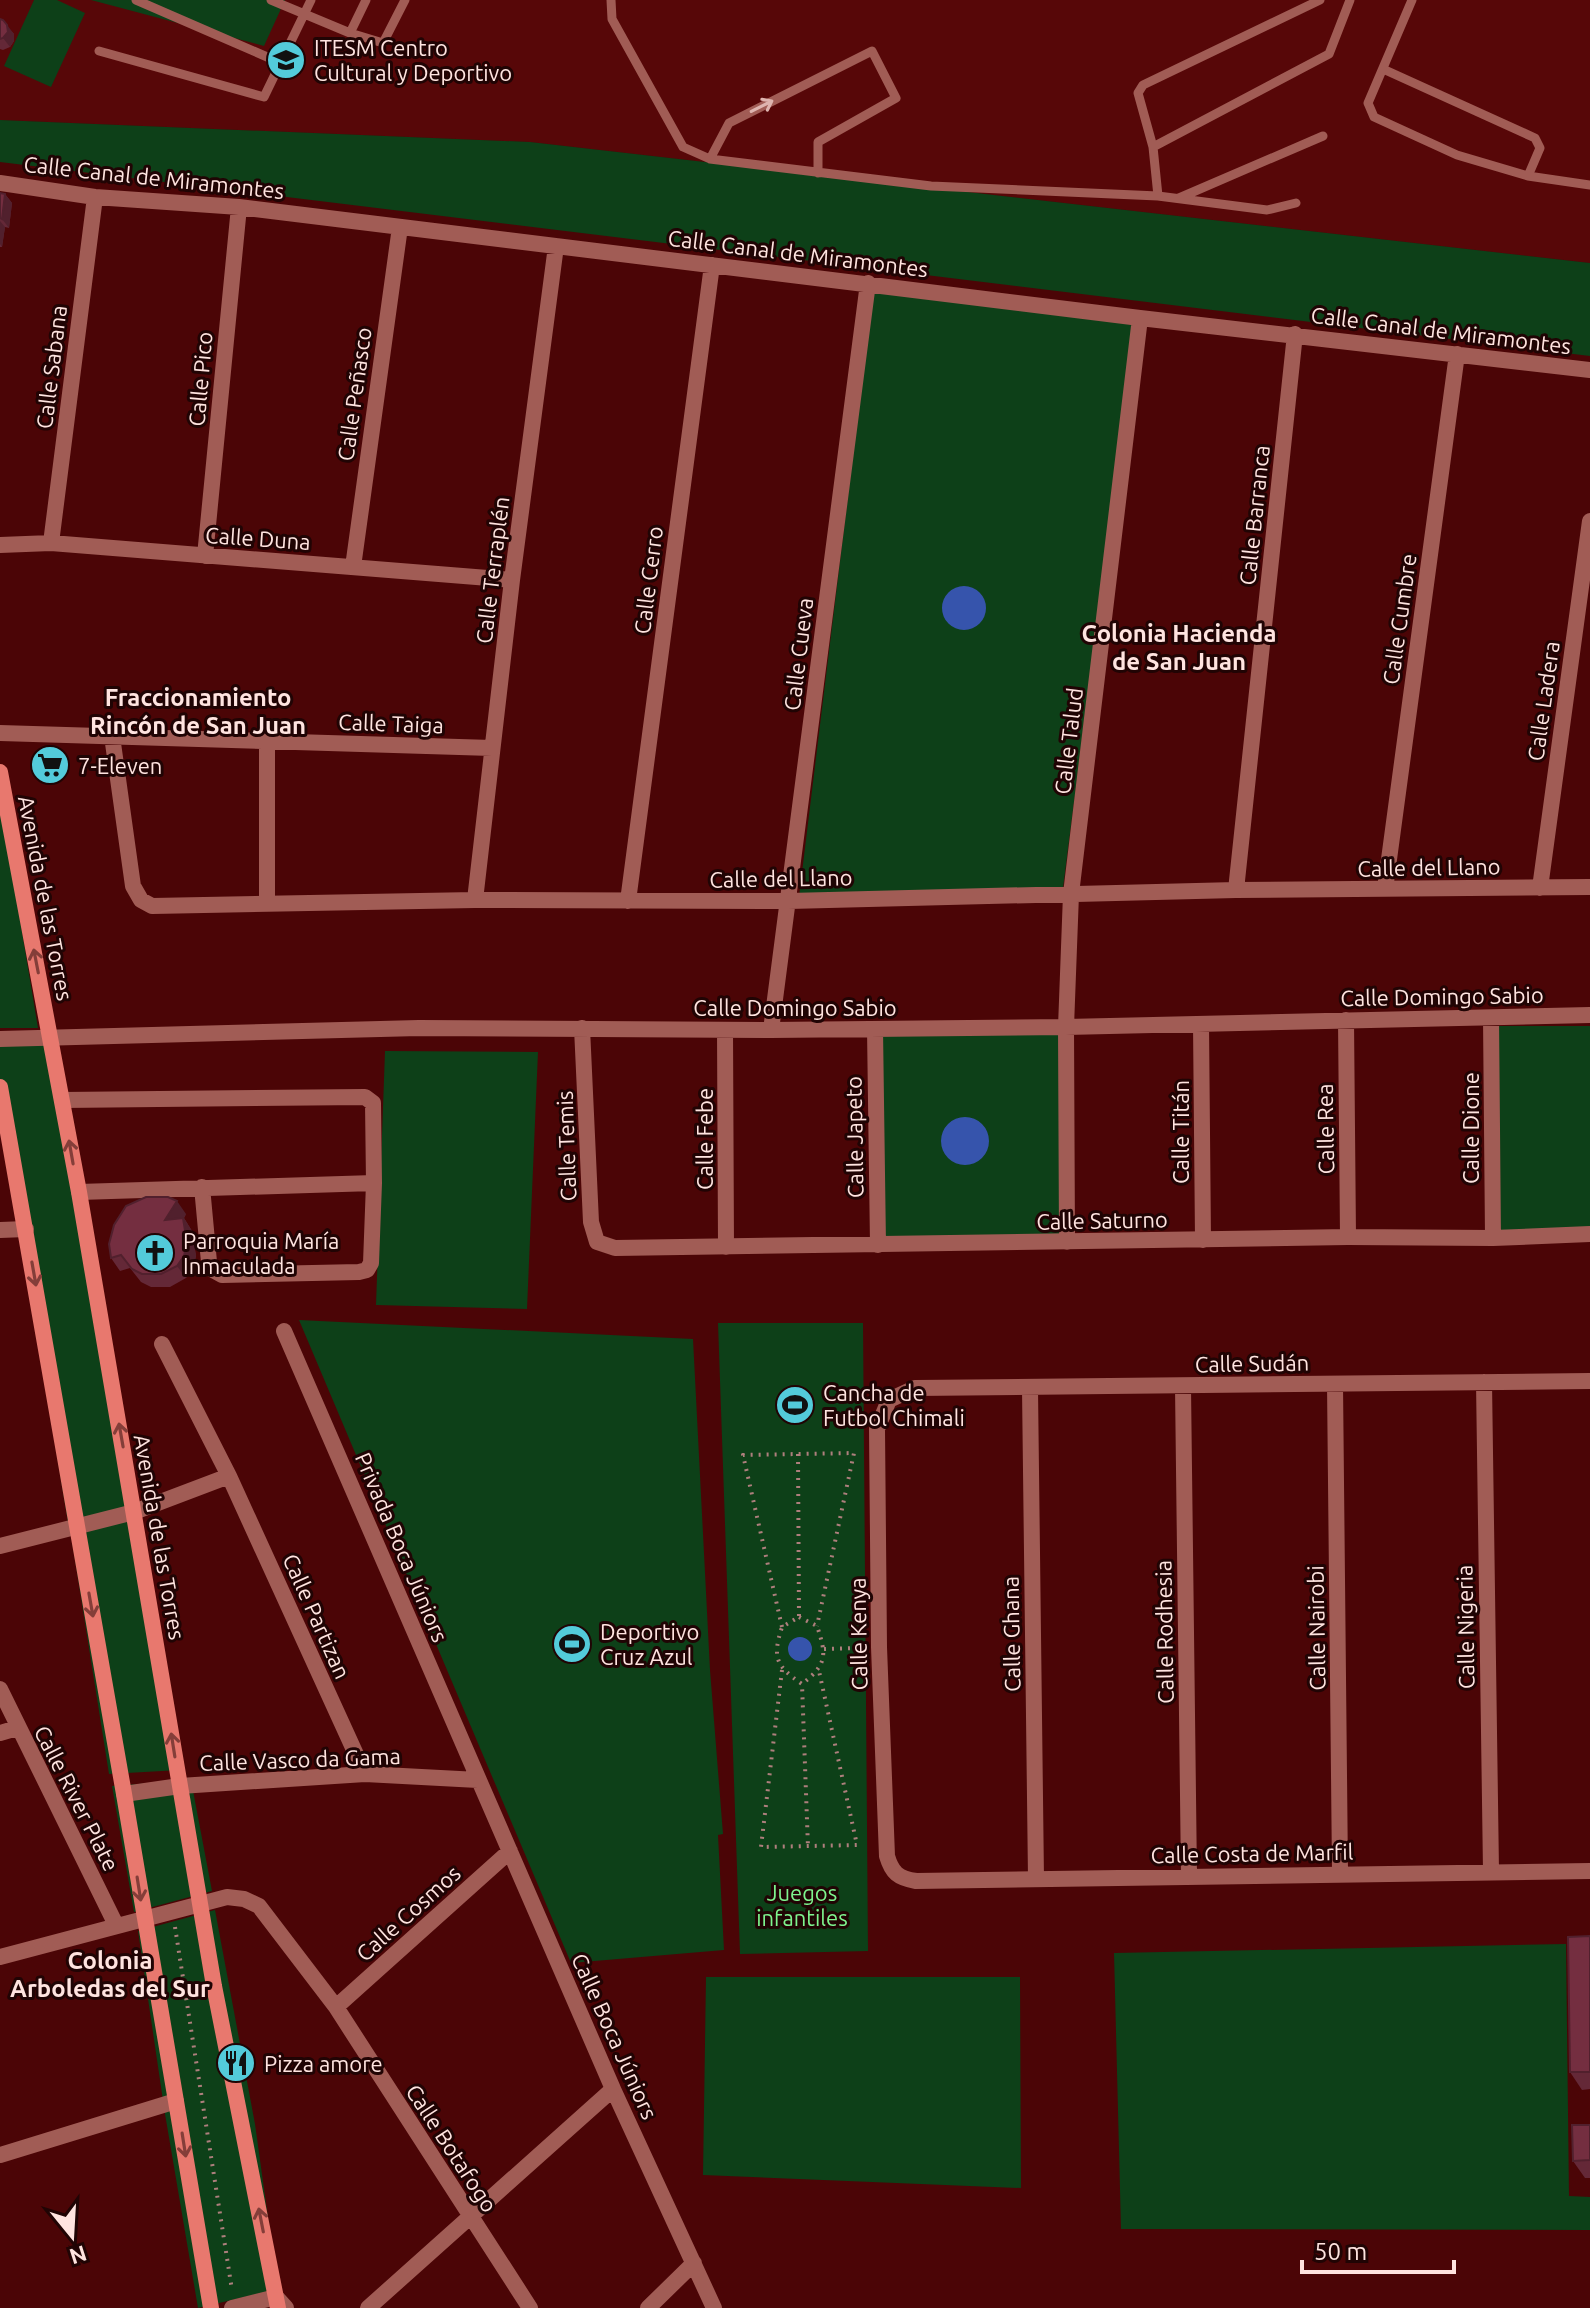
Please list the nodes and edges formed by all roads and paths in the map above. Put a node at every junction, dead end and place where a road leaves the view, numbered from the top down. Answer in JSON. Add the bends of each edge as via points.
{"nodes":[{"id":1,"x":136,"y":0,"type":"edge"},
{"id":2,"x":271,"y":0,"type":"edge"},
{"id":3,"x":311,"y":0,"type":"edge"},
{"id":4,"x":366,"y":0,"type":"edge"},
{"id":5,"x":405,"y":0,"type":"edge"},
{"id":6,"x":611,"y":0,"type":"edge"},
{"id":7,"x":1320,"y":0,"type":"edge"},
{"id":8,"x":1350,"y":0,"type":"edge"},
{"id":9,"x":1412,"y":0,"type":"edge"},
{"id":10,"x":305,"y":14,"type":"junction"},
{"id":11,"x":350,"y":33,"type":"junction"},
{"id":12,"x":99,"y":51,"type":"dead end"},
{"id":13,"x":281,"y":63,"type":"junction"},
{"id":14,"x":1383,"y":69,"type":"junction"},
{"id":15,"x":1323,"y":136,"type":"dead end"},
{"id":16,"x":1153,"y":147,"type":"junction"},
{"id":17,"x":710,"y":159,"type":"junction"},
{"id":18,"x":818,"y":173,"type":"junction"},
{"id":19,"x":1528,"y":176,"type":"junction"},
{"id":20,"x":0,"y":183,"type":"edge"},
{"id":21,"x":1590,"y":185,"type":"edge"},
{"id":22,"x":1158,"y":196,"type":"junction"},
{"id":23,"x":95,"y":197,"type":"junction"},
{"id":24,"x":1177,"y":199,"type":"junction"},
{"id":25,"x":1296,"y":203,"type":"dead end"},
{"id":26,"x":239,"y":207,"type":"junction"},
{"id":27,"x":400,"y":227,"type":"junction"},
{"id":28,"x":556,"y":246,"type":"junction"},
{"id":29,"x":712,"y":265,"type":"junction"},
{"id":30,"x":868,"y":283,"type":"junction"},
{"id":31,"x":1140,"y":318,"type":"junction"},
{"id":32,"x":1295,"y":334,"type":"junction"},
{"id":33,"x":1457,"y":354,"type":"junction"},
{"id":34,"x":1590,"y":370,"type":"edge"},
{"id":35,"x":1590,"y":521,"type":"edge"},
{"id":36,"x":51,"y":543,"type":"junction"},
{"id":37,"x":0,"y":545,"type":"edge"},
{"id":38,"x":205,"y":556,"type":"junction"},
{"id":39,"x":353,"y":567,"type":"junction"},
{"id":40,"x":512,"y":580,"type":"junction"},
{"id":41,"x":0,"y":733,"type":"edge"},
{"id":42,"x":112,"y":736,"type":"junction"},
{"id":43,"x":267,"y":741,"type":"junction"},
{"id":44,"x":492,"y":748,"type":"junction"},
{"id":45,"x":0,"y":772,"type":"edge"},
{"id":46,"x":1590,"y":887,"type":"edge"},
{"id":47,"x":1540,"y":888,"type":"junction"},
{"id":48,"x":1385,"y":889,"type":"junction"},
{"id":49,"x":1236,"y":890,"type":"junction"},
{"id":50,"x":1071,"y":894,"type":"junction"},
{"id":51,"x":475,"y":900,"type":"junction"},
{"id":52,"x":628,"y":901,"type":"junction"},
{"id":53,"x":789,"y":901,"type":"junction"},
{"id":54,"x":267,"y":902,"type":"junction"},
{"id":55,"x":1590,"y":1015,"type":"edge"},
{"id":56,"x":1491,"y":1018,"type":"junction"},
{"id":57,"x":1346,"y":1020,"type":"junction"},
{"id":58,"x":1201,"y":1024,"type":"junction"},
{"id":59,"x":1066,"y":1027,"type":"junction"},
{"id":60,"x":582,"y":1028,"type":"junction"},
{"id":61,"x":875,"y":1029,"type":"junction"},
{"id":62,"x":725,"y":1030,"type":"junction"},
{"id":63,"x":771,"y":1030,"type":"junction"},
{"id":64,"x":50,"y":1038,"type":"junction"},
{"id":65,"x":0,"y":1039,"type":"edge"},
{"id":66,"x":0,"y":1087,"type":"edge"},
{"id":67,"x":62,"y":1100,"type":"junction"},
{"id":68,"x":374,"y":1183,"type":"junction"},
{"id":69,"x":202,"y":1187,"type":"junction"},
{"id":70,"x":79,"y":1192,"type":"junction"},
{"id":71,"x":26,"y":1229,"type":"junction"},
{"id":72,"x":0,"y":1230,"type":"edge"},
{"id":73,"x":1590,"y":1234,"type":"edge"},
{"id":74,"x":1348,"y":1237,"type":"junction"},
{"id":75,"x":1493,"y":1238,"type":"junction"},
{"id":76,"x":1203,"y":1240,"type":"junction"},
{"id":77,"x":1067,"y":1242,"type":"junction"},
{"id":78,"x":878,"y":1245,"type":"junction"},
{"id":79,"x":726,"y":1247,"type":"junction"},
{"id":80,"x":615,"y":1248,"type":"joint"},
{"id":81,"x":284,"y":1331,"type":"dead end"},
{"id":82,"x":162,"y":1344,"type":"dead end"},
{"id":83,"x":1590,"y":1381,"type":"edge"},
{"id":84,"x":1484,"y":1382,"type":"junction"},
{"id":85,"x":1335,"y":1384,"type":"junction"},
{"id":86,"x":1183,"y":1387,"type":"junction"},
{"id":87,"x":915,"y":1388,"type":"joint"},
{"id":88,"x":1030,"y":1389,"type":"junction"},
{"id":89,"x":798,"y":1454,"type":"junction"},
{"id":90,"x":229,"y":1476,"type":"junction"},
{"id":91,"x":134,"y":1512,"type":"junction"},
{"id":92,"x":77,"y":1528,"type":"junction"},
{"id":93,"x":0,"y":1546,"type":"edge"},
{"id":94,"x":799,"y":1617,"type":"junction"},
{"id":95,"x":817,"y":1626,"type":"junction"},
{"id":96,"x":782,"y":1627,"type":"junction"},
{"id":97,"x":879,"y":1647,"type":"junction"},
{"id":98,"x":824,"y":1649,"type":"junction"},
{"id":99,"x":782,"y":1670,"type":"junction"},
{"id":100,"x":819,"y":1671,"type":"junction"},
{"id":101,"x":802,"y":1684,"type":"junction"},
{"id":102,"x":0,"y":1689,"type":"edge"},
{"id":103,"x":17,"y":1728,"type":"junction"},
{"id":104,"x":0,"y":1733,"type":"edge"},
{"id":105,"x":365,"y":1774,"type":"junction"},
{"id":106,"x":478,"y":1780,"type":"junction"},
{"id":107,"x":180,"y":1786,"type":"junction"},
{"id":108,"x":124,"y":1794,"type":"junction"},
{"id":109,"x":808,"y":1847,"type":"junction"},
{"id":110,"x":510,"y":1851,"type":"junction"},
{"id":111,"x":1491,"y":1871,"type":"junction"},
{"id":112,"x":1590,"y":1871,"type":"edge"},
{"id":113,"x":1340,"y":1872,"type":"junction"},
{"id":114,"x":1189,"y":1877,"type":"junction"},
{"id":115,"x":1036,"y":1879,"type":"junction"},
{"id":116,"x":916,"y":1881,"type":"joint"},
{"id":117,"x":200,"y":1905,"type":"junction"},
{"id":118,"x":173,"y":1911,"type":"junction"},
{"id":119,"x":144,"y":1919,"type":"junction"},
{"id":120,"x":116,"y":1925,"type":"junction"},
{"id":121,"x":0,"y":1957,"type":"edge"},
{"id":122,"x":336,"y":2007,"type":"junction"},
{"id":123,"x":613,"y":2089,"type":"junction"},
{"id":124,"x":176,"y":2101,"type":"junction"},
{"id":125,"x":0,"y":2155,"type":"edge"},
{"id":126,"x":471,"y":2218,"type":"junction"},
{"id":127,"x":694,"y":2263,"type":"junction"},
{"id":128,"x":280,"y":2304,"type":"edge"},
{"id":129,"x":211,"y":2308,"type":"edge"},
{"id":130,"x":233,"y":2308,"type":"edge"},
{"id":131,"x":368,"y":2308,"type":"edge"},
{"id":132,"x":530,"y":2308,"type":"edge"},
{"id":133,"x":648,"y":2308,"type":"edge"},
{"id":134,"x":714,"y":2308,"type":"edge"}],
"edges":[{"from":1,"to":13,"type":"lane"},
{"from":2,"to":10,"type":"lane"},
{"from":3,"to":10,"type":"lane"},
{"from":4,"to":11,"type":"lane"},
{"from":5,"to":11,"type":"lane","via":[[383,43]]},
{"from":6,"to":17,"type":"lane","via":[[612,19],[683,147]]},
{"from":7,"to":16,"type":"lane","via":[[1143,85],[1138,93]]},
{"from":8,"to":16,"type":"lane","via":[[1329,54]]},
{"from":9,"to":14,"type":"lane"},
{"from":10,"to":11,"type":"lane"},
{"from":10,"to":13,"type":"lane"},
{"from":12,"to":13,"type":"lane","via":[[264,97]]},
{"from":14,"to":19,"type":"lane","via":[[1535,138],[1540,148]]},
{"from":14,"to":19,"type":"lane","via":[[1368,103],[1374,117],[1457,155]]},
{"from":15,"to":24,"type":"lane"},
{"from":16,"to":22,"type":"lane"},
{"from":17,"to":18,"type":"lane"},
{"from":17,"to":18,"type":"lane","one_way":true,"via":[[729,123],[872,51],[896,98],[818,142]]},
{"from":18,"to":22,"type":"lane","via":[[931,186]]},
{"from":19,"to":21,"type":"lane"},
{"from":20,"to":23,"type":"street","name":"Calle Canal de Miramontes"},
{"from":22,"to":24,"type":"lane"},
{"from":23,"to":26,"type":"street","name":"Calle Canal de Miramontes"},
{"from":23,"to":36,"type":"street","name":"Calle Sabana"},
{"from":24,"to":25,"type":"lane","via":[[1267,210]]},
{"from":26,"to":27,"type":"street","name":"Calle Canal de Miramontes"},
{"from":26,"to":38,"type":"street","name":"Calle Pico"},
{"from":27,"to":28,"type":"street","name":"Calle Canal de Miramontes"},
{"from":27,"to":39,"type":"street","name":"Calle Peñasco"},
{"from":28,"to":29,"type":"street","name":"Calle Canal de Miramontes"},
{"from":28,"to":40,"type":"street","name":"Calle Terraplén"},
{"from":29,"to":30,"type":"street","name":"Calle Canal de Miramontes"},
{"from":29,"to":52,"type":"street","name":"Calle Cerro"},
{"from":30,"to":31,"type":"street","name":"Calle Canal de Miramontes"},
{"from":30,"to":53,"type":"street","name":"Calle Cueva"},
{"from":31,"to":32,"type":"street","name":"Calle Canal de Miramontes"},
{"from":31,"to":50,"type":"street","name":"Calle Talud"},
{"from":32,"to":33,"type":"street","name":"Calle Canal de Miramontes"},
{"from":32,"to":49,"type":"street","name":"Calle Barranca"},
{"from":33,"to":34,"type":"street","name":"Calle Canal de Miramontes"},
{"from":33,"to":48,"type":"street","name":"Calle Cumbre"},
{"from":35,"to":47,"type":"street","name":"Calle Ladera"},
{"from":36,"to":37,"type":"street","name":"Calle Duna"},
{"from":36,"to":38,"type":"street","name":"Calle Duna"},
{"from":38,"to":39,"type":"street","name":"Calle Duna"},
{"from":39,"to":40,"type":"street","name":"Calle Duna"},
{"from":40,"to":44,"type":"street","name":"Calle Terraplén"},
{"from":41,"to":42,"type":"street","name":"Calle Taiga"},
{"from":42,"to":43,"type":"street","name":"Calle Taiga"},
{"from":42,"to":54,"type":"street","name":"Calle del Llano","via":[[133,886],[141,900],[152,906]]},
{"from":43,"to":44,"type":"street","name":"Calle Taiga"},
{"from":43,"to":54,"type":"street"},
{"from":44,"to":51,"type":"street","name":"Calle Terraplén"},
{"from":64,"to":45,"type":"street","name":"Avenida de las Torres","one_way":true},
{"from":46,"to":47,"type":"street","name":"Calle del Llano"},
{"from":47,"to":48,"type":"street","name":"Calle del Llano"},
{"from":48,"to":49,"type":"street","name":"Calle del Llano"},
{"from":49,"to":50,"type":"street","name":"Calle del Llano"},
{"from":50,"to":53,"type":"street","name":"Calle del Llano"},
{"from":50,"to":59,"type":"street","name":"Calle Talud"},
{"from":51,"to":52,"type":"street","name":"Calle del Llano"},
{"from":51,"to":54,"type":"street","name":"Calle del Llano"},
{"from":52,"to":53,"type":"street","name":"Calle del Llano"},
{"from":53,"to":63,"type":"street","name":"Calle Cueva"},
{"from":55,"to":56,"type":"street","name":"Calle Domingo Sabio"},
{"from":56,"to":57,"type":"street","name":"Calle Domingo Sabio"},
{"from":56,"to":75,"type":"street","name":"Calle Dione"},
{"from":57,"to":58,"type":"street","name":"Calle Domingo Sabio"},
{"from":57,"to":74,"type":"street","name":"Calle Rea"},
{"from":58,"to":59,"type":"street","name":"Calle Domingo Sabio"},
{"from":58,"to":76,"type":"street","name":"Calle Titán"},
{"from":59,"to":61,"type":"street","name":"Calle Domingo Sabio"},
{"from":59,"to":77,"type":"street","name":"Calle Talud"},
{"from":60,"to":62,"type":"street","name":"Calle Domingo Sabio"},
{"from":60,"to":64,"type":"street","name":"Calle Domingo Sabio"},
{"from":60,"to":80,"type":"street","name":"Calle Temis","via":[[591,1222],[597,1242]]},
{"from":61,"to":63,"type":"street","name":"Calle Domingo Sabio"},
{"from":61,"to":78,"type":"street","name":"Calle Japeto"},
{"from":62,"to":63,"type":"street","name":"Calle Domingo Sabio"},
{"from":62,"to":79,"type":"street","name":"Calle Febe"},
{"from":64,"to":65,"type":"street","name":"Calle Domingo Sabio"},
{"from":64,"to":67,"type":"street","name":"Avenida de las Torres"},
{"from":66,"to":71,"type":"street"},
{"from":67,"to":68,"type":"street","via":[[365,1097],[373,1103],[375,1115]]},
{"from":70,"to":67,"type":"street","name":"Avenida de las Torres","one_way":true},
{"from":68,"to":69,"type":"street"},
{"from":68,"to":69,"type":"street","via":[[371,1263],[359,1272],[222,1275],[209,1262]]},
{"from":69,"to":70,"type":"street"},
{"from":91,"to":70,"type":"street","name":"Avenida de las Torres","one_way":true},
{"from":71,"to":72,"type":"street"},
{"from":71,"to":92,"type":"street","one_way":true},
{"from":73,"to":75,"type":"street","name":"Calle Saturno"},
{"from":74,"to":75,"type":"street","name":"Calle Saturno"},
{"from":74,"to":76,"type":"street","name":"Calle Saturno"},
{"from":76,"to":77,"type":"street","name":"Calle Saturno"},
{"from":77,"to":78,"type":"street","name":"Calle Saturno"},
{"from":78,"to":79,"type":"street","name":"Calle Saturno"},
{"from":79,"to":80,"type":"street","name":"Calle Saturno"},
{"from":81,"to":106,"type":"street","name":"Privada Boca Júniors"},
{"from":82,"to":90,"type":"street","name":"Calle Partizan"},
{"from":83,"to":84,"type":"street","name":"Calle Sudán"},
{"from":84,"to":85,"type":"street","name":"Calle Sudán"},
{"from":84,"to":111,"type":"street","name":"Calle Nigeria"},
{"from":85,"to":86,"type":"street","name":"Calle Sudán"},
{"from":85,"to":113,"type":"street","name":"Calle Nairobi"},
{"from":86,"to":88,"type":"street","name":"Calle Sudán"},
{"from":86,"to":114,"type":"street","name":"Calle Rodhesia"},
{"from":87,"to":88,"type":"street","name":"Calle Sudán"},
{"from":87,"to":97,"type":"street","name":"Calle Kenya","via":[[889,1400],[877,1429]]},
{"from":88,"to":115,"type":"street","name":"Calle Ghana"},
{"from":89,"to":94,"type":"path"},
{"from":89,"to":95,"type":"path","via":[[854,1453]]},
{"from":89,"to":96,"type":"path","via":[[743,1455]]},
{"from":90,"to":91,"type":"street"},
{"from":90,"to":105,"type":"street","name":"Calle Partizan"},
{"from":91,"to":92,"type":"street"},
{"from":107,"to":91,"type":"street","name":"Avenida de las Torres","one_way":true},
{"from":92,"to":93,"type":"street"},
{"from":92,"to":108,"type":"street","one_way":true},
{"from":94,"to":95,"type":"path"},
{"from":94,"to":96,"type":"path"},
{"from":95,"to":98,"type":"path"},
{"from":96,"to":99,"type":"path","via":[[775,1649]]},
{"from":97,"to":98,"type":"path"},
{"from":97,"to":116,"type":"street","name":"Calle Kenya","via":[[887,1856],[901,1879]]},
{"from":98,"to":100,"type":"path"},
{"from":99,"to":101,"type":"path"},
{"from":99,"to":109,"type":"path","via":[[761,1847]]},
{"from":100,"to":101,"type":"path"},
{"from":100,"to":109,"type":"path","via":[[857,1845]]},
{"from":101,"to":109,"type":"path"},
{"from":102,"to":103,"type":"street","name":"Calle River Plate"},
{"from":103,"to":104,"type":"street"},
{"from":103,"to":120,"type":"street","name":"Calle River Plate"},
{"from":105,"to":106,"type":"street","name":"Calle Vasco da Gama"},
{"from":105,"to":107,"type":"street","name":"Calle Vasco da Gama"},
{"from":106,"to":110,"type":"street","name":"Calle Boca Júniors"},
{"from":107,"to":108,"type":"street","name":"Calle Vasco da Gama"},
{"from":107,"to":117,"type":"street","name":"Avenida de las Torres"},
{"from":108,"to":119,"type":"street","one_way":true},
{"from":110,"to":122,"type":"street","name":"Calle Cosmos"},
{"from":110,"to":123,"type":"street","name":"Calle Boca Júniors"},
{"from":111,"to":112,"type":"street","name":"Calle Costa de Marfil"},
{"from":111,"to":113,"type":"street","name":"Calle Costa de Marfil"},
{"from":113,"to":114,"type":"street","name":"Calle Costa de Marfil"},
{"from":114,"to":115,"type":"street","name":"Calle Costa de Marfil"},
{"from":115,"to":116,"type":"street","name":"Calle Costa de Marfil"},
{"from":117,"to":118,"type":"street","name":"Calle Botafogo"},
{"from":117,"to":122,"type":"street","name":"Calle Botafogo","via":[[235,1897],[259,1906]]},
{"from":128,"to":117,"type":"street","name":"Avenida de las Torres","one_way":true},
{"from":118,"to":119,"type":"street","name":"Calle Botafogo"},
{"from":118,"to":130,"type":"path"},
{"from":119,"to":120,"type":"street","name":"Calle Botafogo"},
{"from":119,"to":124,"type":"street"},
{"from":120,"to":121,"type":"street","name":"Calle Botafogo"},
{"from":122,"to":126,"type":"street","name":"Calle Botafogo"},
{"from":123,"to":126,"type":"street"},
{"from":123,"to":127,"type":"street","name":"Calle Boca Júniors"},
{"from":124,"to":125,"type":"street"},
{"from":124,"to":129,"type":"street","one_way":true},
{"from":126,"to":131,"type":"street"},
{"from":126,"to":132,"type":"street","name":"Calle Botafogo"},
{"from":127,"to":133,"type":"street"},
{"from":127,"to":134,"type":"street","name":"Calle Boca Júniors"},
{"from":128,"to":130,"type":"street"}]}
